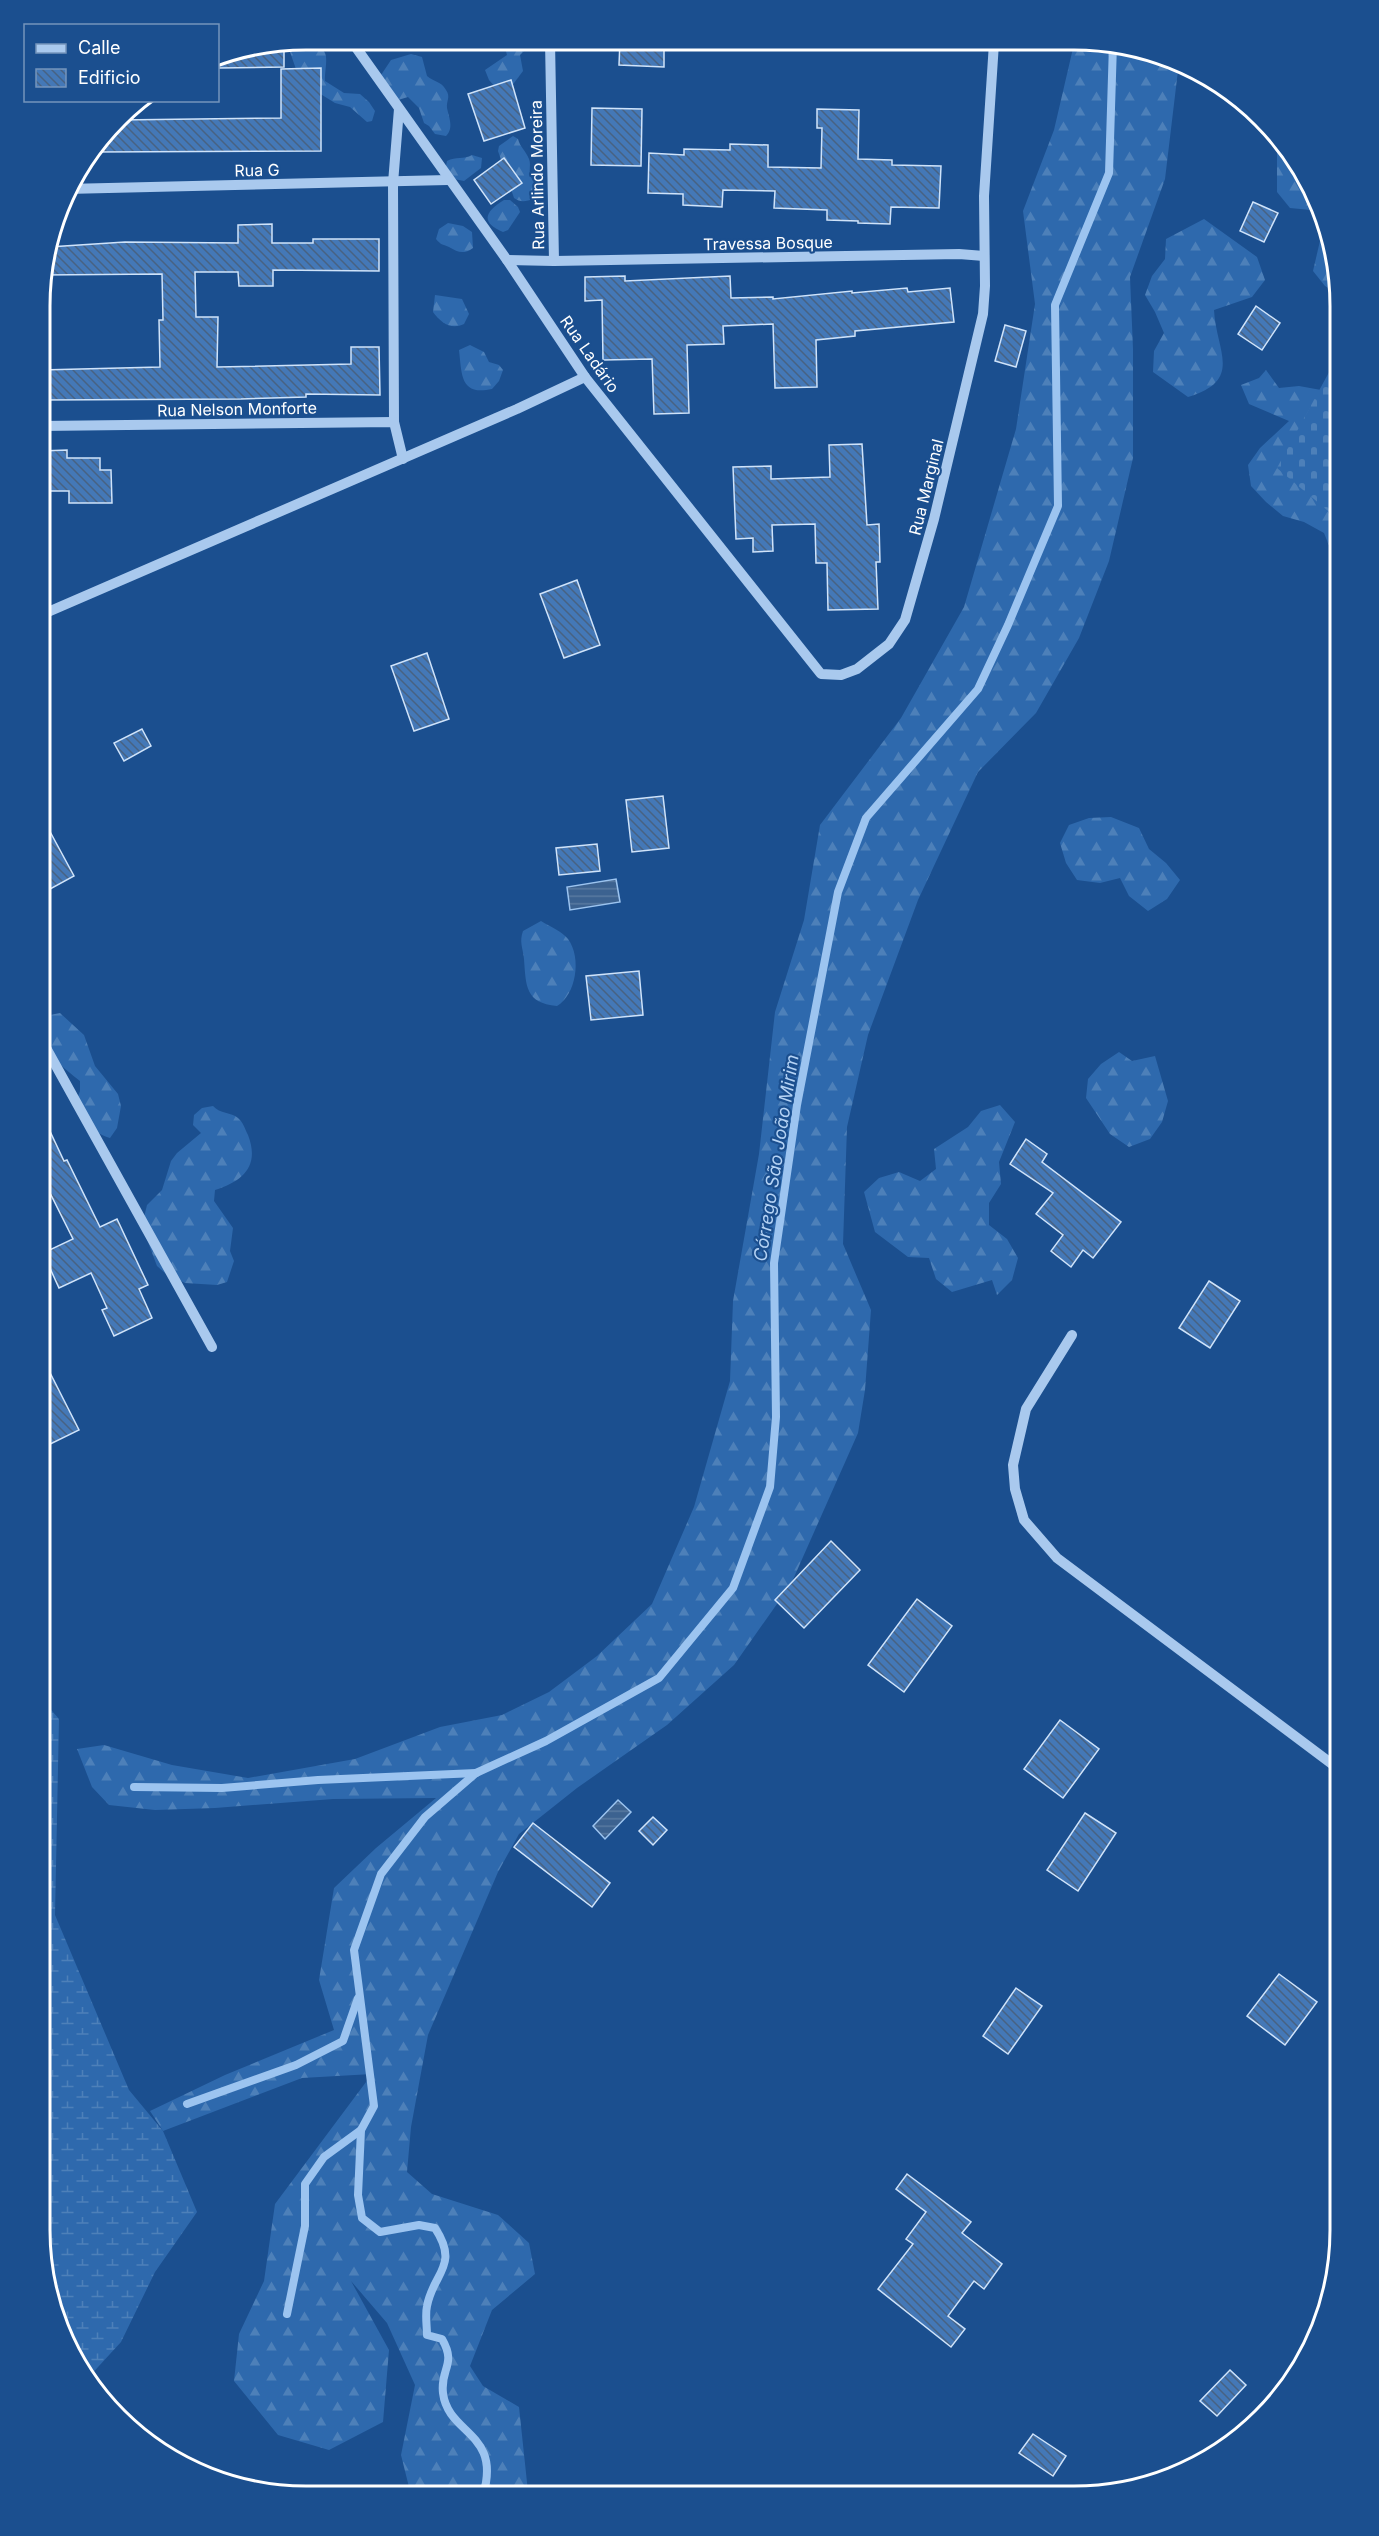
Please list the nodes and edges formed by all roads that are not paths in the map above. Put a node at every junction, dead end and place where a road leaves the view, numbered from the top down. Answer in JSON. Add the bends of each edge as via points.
{"nodes":[{"id":1,"x":358,"y":50,"type":"edge"},
{"id":2,"x":550,"y":50,"type":"edge"},
{"id":3,"x":994,"y":50,"type":"edge"},
{"id":4,"x":399,"y":109,"type":"junction"},
{"id":5,"x":448,"y":180,"type":"junction"},
{"id":6,"x":393,"y":183,"type":"junction"},
{"id":7,"x":78,"y":189,"type":"edge"},
{"id":8,"x":984,"y":256,"type":"junction"},
{"id":9,"x":507,"y":260,"type":"junction"},
{"id":10,"x":554,"y":261,"type":"junction"},
{"id":11,"x":585,"y":377,"type":"junction"},
{"id":12,"x":394,"y":422,"type":"junction"},
{"id":13,"x":50,"y":426,"type":"edge"},
{"id":14,"x":403,"y":459,"type":"junction"},
{"id":15,"x":50,"y":611,"type":"edge"},
{"id":16,"x":821,"y":674,"type":"joint"},
{"id":17,"x":50,"y":1055,"type":"edge"},
{"id":18,"x":1072,"y":1335,"type":"dead end"},
{"id":19,"x":212,"y":1347,"type":"dead end"},
{"id":20,"x":1330,"y":1763,"type":"edge"}],
"edges":[{"from":1,"to":4,"type":"street","name":"Rua Ladário"},
{"from":2,"to":10,"type":"street","name":"Rua Arlindo Moreira"},
{"from":3,"to":8,"type":"street","name":"Rua Marginal"},
{"from":4,"to":5,"type":"street","name":"Rua Ladário"},
{"from":4,"to":6,"type":"street"},
{"from":5,"to":6,"type":"street","name":"Rua G"},
{"from":5,"to":9,"type":"street","name":"Rua Ladário"},
{"from":6,"to":7,"type":"street","name":"Rua G"},
{"from":6,"to":12,"type":"street"},
{"from":8,"to":10,"type":"street","name":"Travessa Bosque"},
{"from":8,"to":16,"type":"street","name":"Rua Marginal","via":[[983,314],[934,519],[905,620],[889,644],[857,669],[841,675]]},
{"from":9,"to":10,"type":"street","name":"Rua Arlindo Moreira"},
{"from":9,"to":11,"type":"street","name":"Rua Ladário"},
{"from":11,"to":14,"type":"street"},
{"from":11,"to":16,"type":"street","name":"Rua Ladário"},
{"from":12,"to":13,"type":"street","name":"Rua Nelson Monforte"},
{"from":12,"to":14,"type":"street"},
{"from":14,"to":15,"type":"street"},
{"from":17,"to":19,"type":"street"},
{"from":18,"to":20,"type":"street","via":[[1026,1409],[1013,1465],[1024,1520],[1057,1558]]}]}
